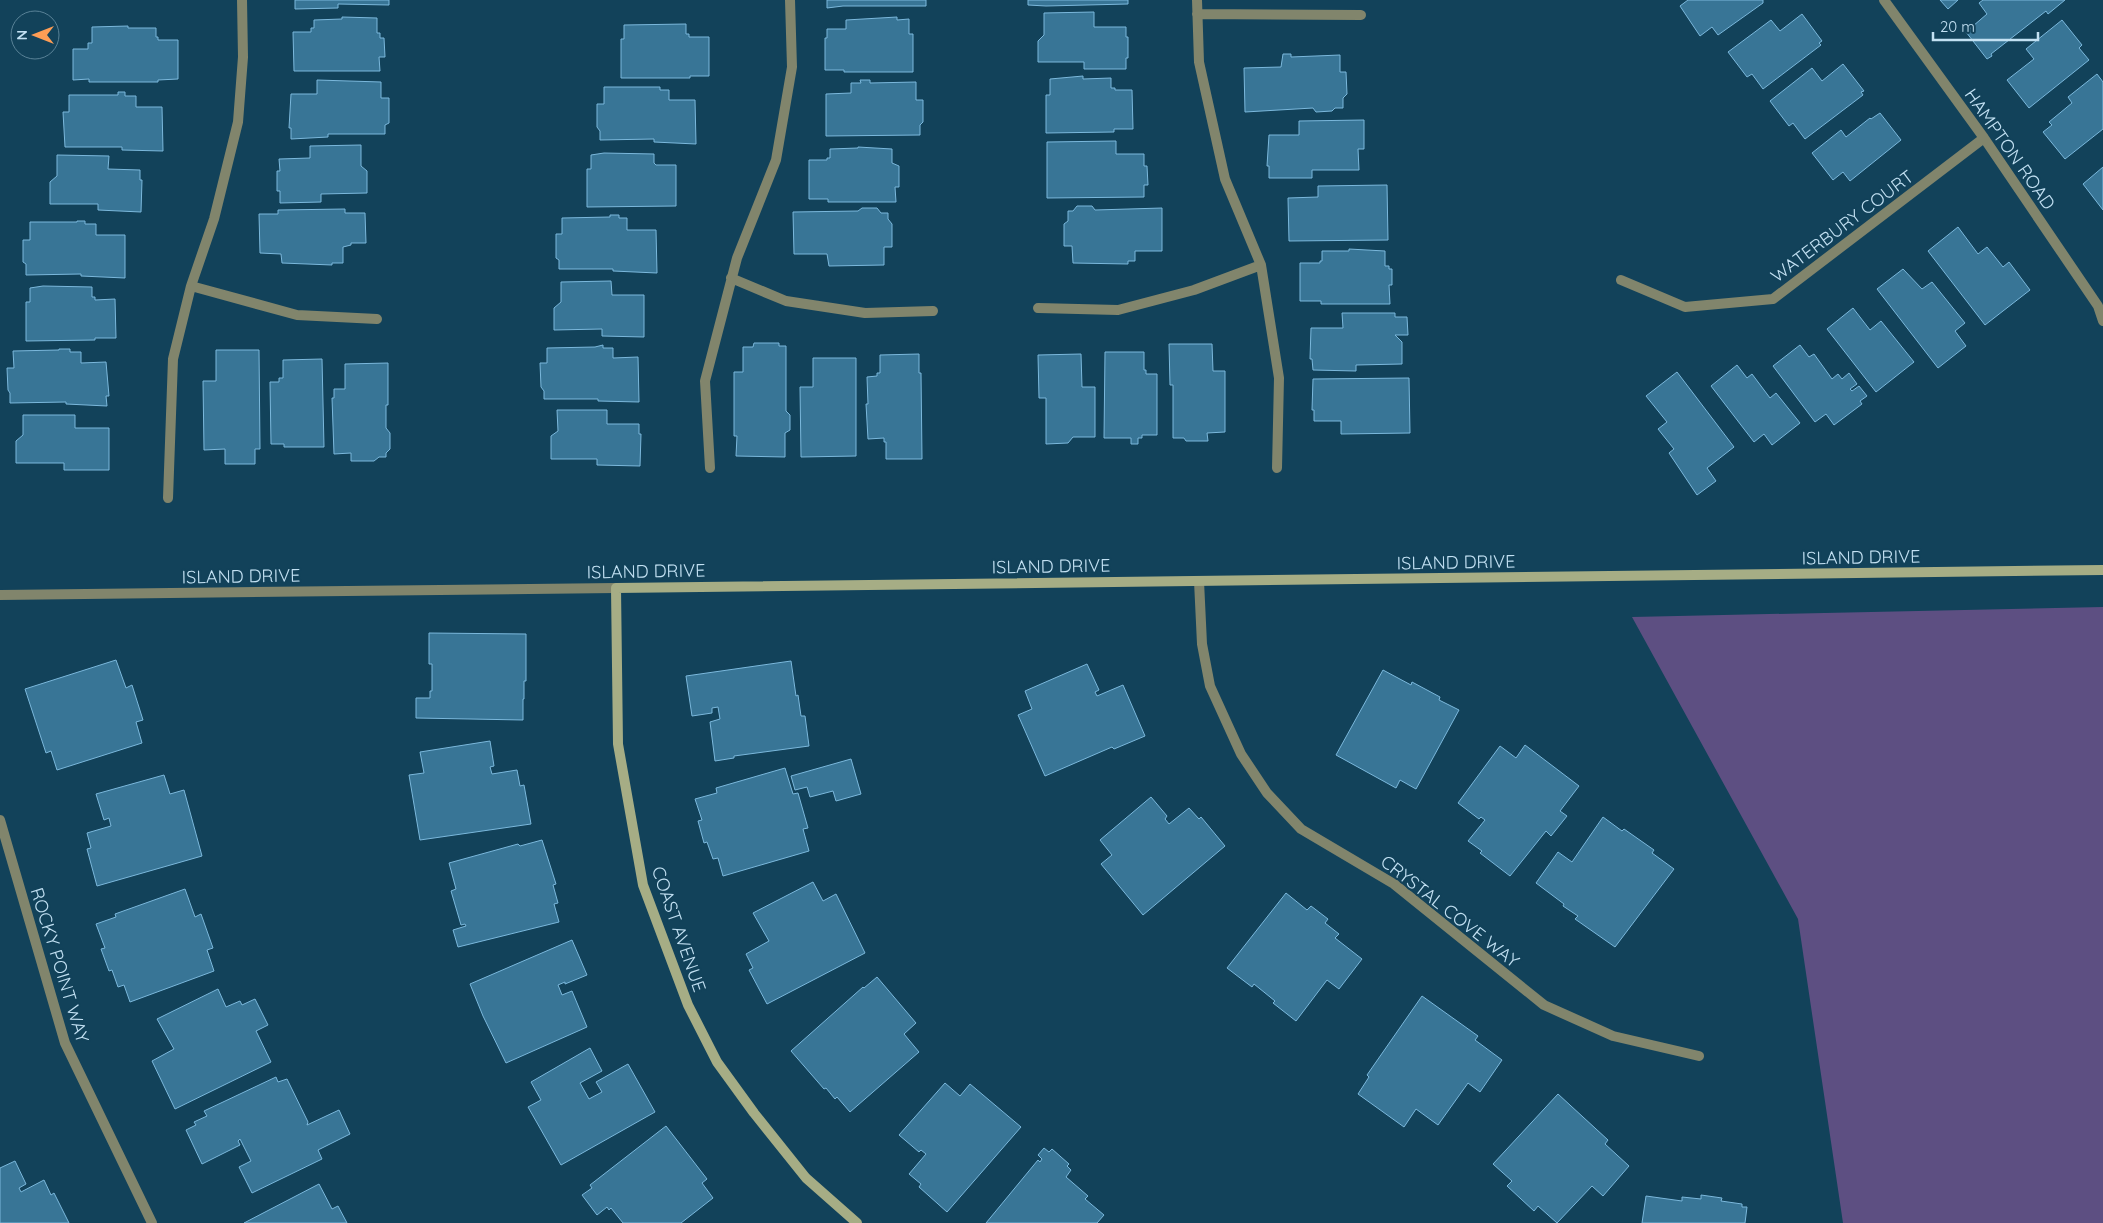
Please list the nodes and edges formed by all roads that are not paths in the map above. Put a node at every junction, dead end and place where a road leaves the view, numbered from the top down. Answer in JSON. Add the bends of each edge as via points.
{"nodes":[{"id":1,"x":242,"y":0,"type":"edge"},
{"id":2,"x":790,"y":0,"type":"edge"},
{"id":3,"x":1197,"y":0,"type":"edge"},
{"id":4,"x":1884,"y":0,"type":"edge"},
{"id":5,"x":1197,"y":14,"type":"junction"},
{"id":6,"x":1361,"y":15,"type":"dead end"},
{"id":7,"x":1984,"y":138,"type":"junction"},
{"id":8,"x":1261,"y":265,"type":"junction"},
{"id":9,"x":732,"y":278,"type":"junction"},
{"id":10,"x":1621,"y":280,"type":"dead end"},
{"id":11,"x":191,"y":286,"type":"junction"},
{"id":12,"x":1038,"y":308,"type":"dead end"},
{"id":13,"x":933,"y":311,"type":"dead end"},
{"id":14,"x":377,"y":319,"type":"dead end"},
{"id":15,"x":2103,"y":321,"type":"edge"},
{"id":16,"x":710,"y":468,"type":"dead end"},
{"id":17,"x":1277,"y":468,"type":"dead end"},
{"id":18,"x":168,"y":498,"type":"dead end"},
{"id":19,"x":2103,"y":570,"type":"edge"},
{"id":20,"x":1199,"y":581,"type":"junction"},
{"id":21,"x":616,"y":588,"type":"junction"},
{"id":22,"x":0,"y":595,"type":"edge"},
{"id":23,"x":0,"y":820,"type":"edge"},
{"id":24,"x":1699,"y":1056,"type":"dead end"},
{"id":25,"x":152,"y":1223,"type":"edge"},
{"id":26,"x":857,"y":1223,"type":"edge"}],
"edges":[{"from":1,"to":11,"type":"street","via":[[243,57],[238,122],[214,218]]},
{"from":2,"to":9,"type":"street","via":[[792,67],[776,160]]},
{"from":3,"to":5,"type":"street"},
{"from":4,"to":7,"type":"street","name":"HAMPTON ROAD"},
{"from":5,"to":6,"type":"street"},
{"from":5,"to":8,"type":"street","via":[[1199,62],[1225,179]]},
{"from":7,"to":10,"type":"street","name":"WATERBURY COURT","via":[[1773,299],[1685,307]]},
{"from":7,"to":15,"type":"street","name":"HAMPTON ROAD","via":[[2098,306]]},
{"from":8,"to":12,"type":"street","via":[[1194,290],[1118,310]]},
{"from":8,"to":17,"type":"street","via":[[1279,378]]},
{"from":9,"to":13,"type":"street","via":[[786,301],[865,313]]},
{"from":9,"to":16,"type":"street","via":[[704,380]]},
{"from":11,"to":14,"type":"street","via":[[297,315]]},
{"from":11,"to":18,"type":"street","via":[[173,359]]},
{"from":19,"to":20,"type":"street","name":"ISLAND DRIVE"},
{"from":20,"to":21,"type":"street","name":"ISLAND DRIVE"},
{"from":20,"to":24,"type":"street","name":"CRYSTAL COVE WAY","via":[[1202,644],[1210,686],[1241,754],[1267,793],[1302,829],[1394,884],[1544,1006],[1613,1036]]},
{"from":21,"to":22,"type":"street","name":"ISLAND DRIVE"},
{"from":21,"to":26,"type":"street","name":"COAST AVENUE","via":[[618,744],[643,885],[688,1006],[717,1062],[754,1113],[806,1178]]},
{"from":23,"to":25,"type":"street","name":"ROCKY POINT WAY","via":[[65,1043]]}]}
